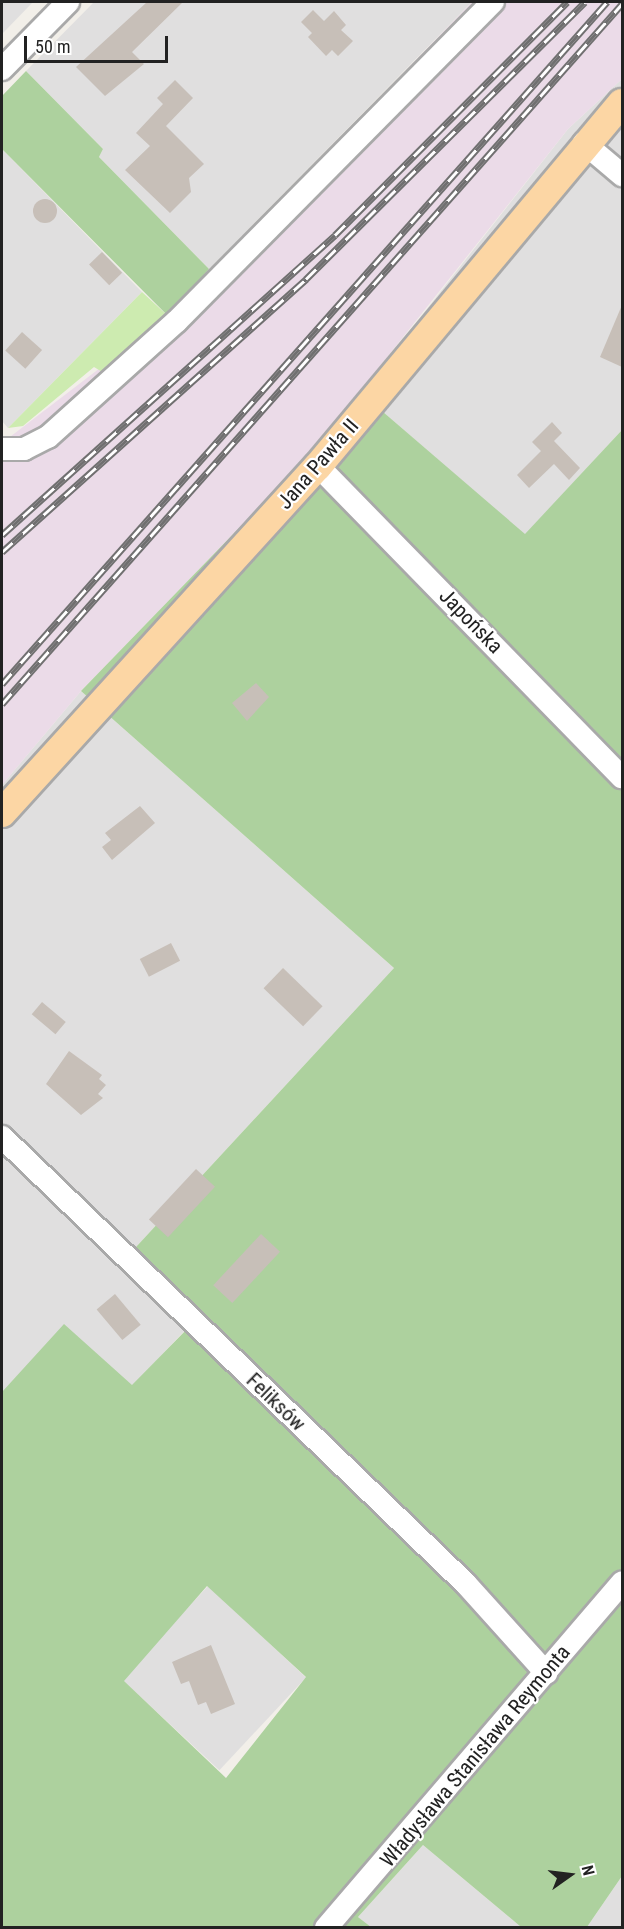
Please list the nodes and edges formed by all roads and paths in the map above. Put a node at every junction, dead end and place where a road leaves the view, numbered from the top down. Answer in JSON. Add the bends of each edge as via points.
{"nodes":[{"id":1,"x":68,"y":2,"type":"edge"},
{"id":2,"x":493,"y":2,"type":"edge"},
{"id":3,"x":2,"y":69,"type":"edge"},
{"id":4,"x":622,"y":103,"type":"edge"},
{"id":5,"x":584,"y":143,"type":"junction"},
{"id":6,"x":622,"y":175,"type":"edge"},
{"id":7,"x":2,"y":449,"type":"edge"},
{"id":8,"x":318,"y":466,"type":"junction"},
{"id":9,"x":622,"y":777,"type":"edge"},
{"id":10,"x":2,"y":813,"type":"edge"},
{"id":11,"x":2,"y":1137,"type":"edge"},
{"id":12,"x":622,"y":1583,"type":"edge"},
{"id":13,"x":546,"y":1673,"type":"junction"},
{"id":14,"x":326,"y":1928,"type":"edge"}],
"edges":[{"from":1,"to":3,"type":"street"},
{"from":2,"to":7,"type":"street","via":[[177,321],[48,437],[24,449]]},
{"from":4,"to":5,"type":"main road","name":"Jana Pawła II"},
{"from":5,"to":6,"type":"street"},
{"from":5,"to":8,"type":"main road","name":"Jana Pawła II"},
{"from":8,"to":9,"type":"street","name":"Japońska"},
{"from":8,"to":10,"type":"main road","name":"Jana Pawła II"},
{"from":11,"to":13,"type":"street","name":"Feliksów","via":[[465,1584]]},
{"from":12,"to":13,"type":"street","name":"Władysława Stanisława Reymonta"},
{"from":13,"to":14,"type":"street","name":"Władysława Stanisława Reymonta"}]}
